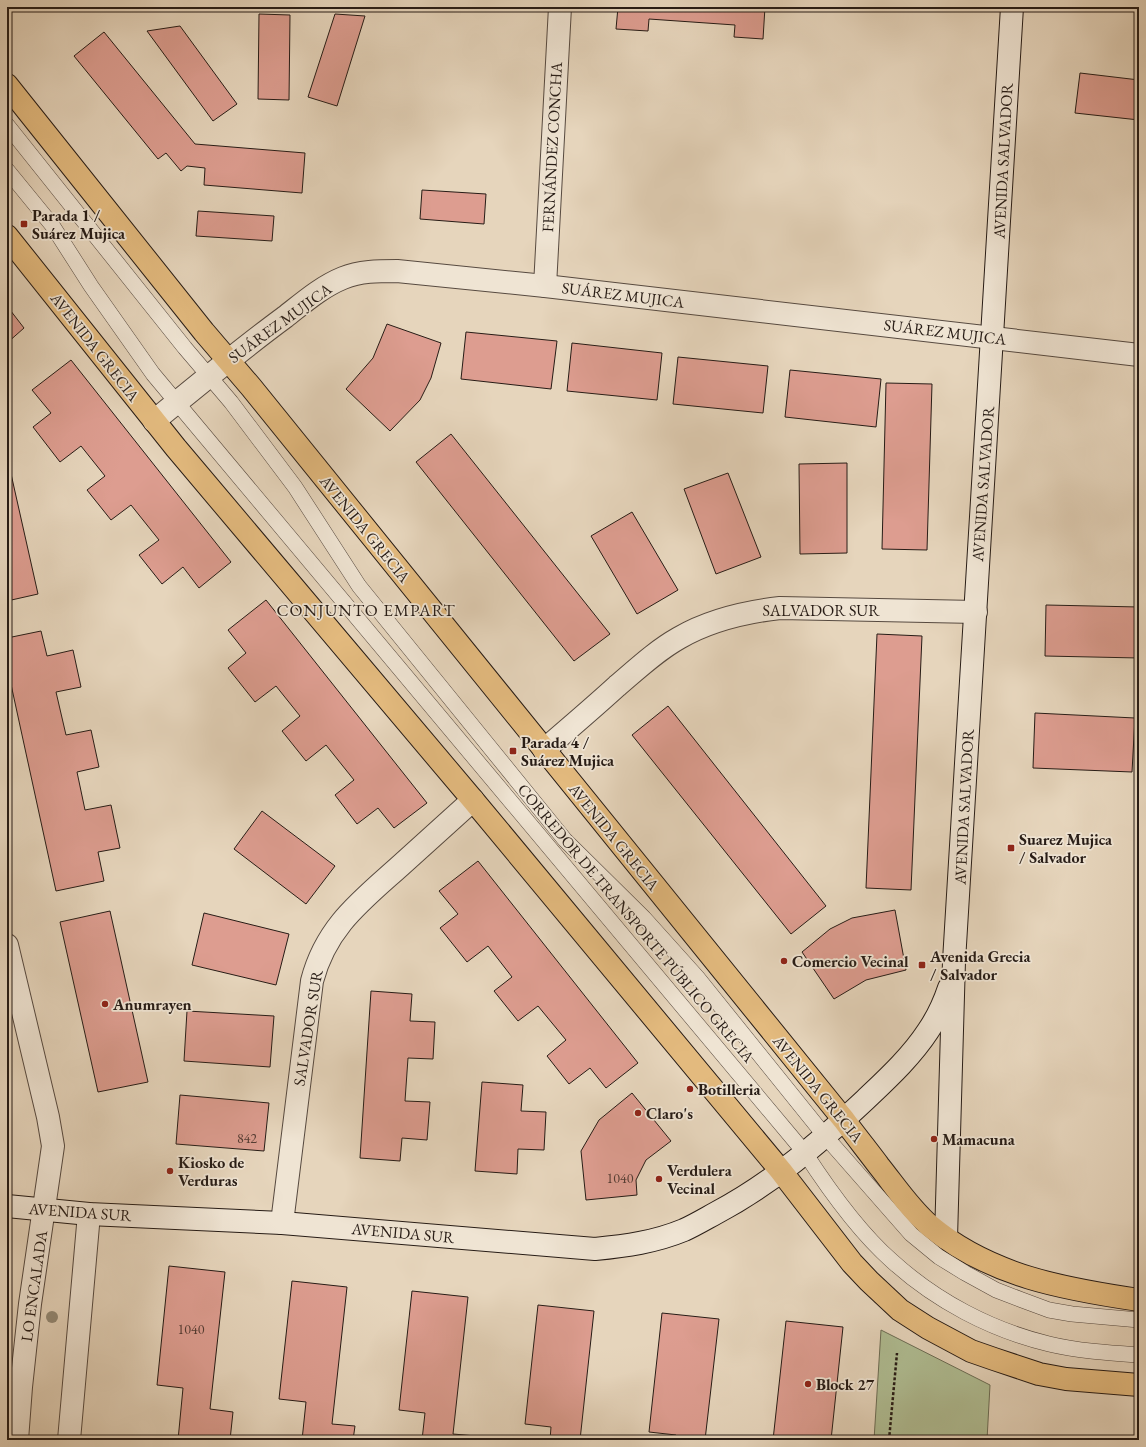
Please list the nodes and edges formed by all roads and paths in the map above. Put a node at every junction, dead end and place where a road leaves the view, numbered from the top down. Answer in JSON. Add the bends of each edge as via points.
{"nodes":[{"id":1,"x":560,"y":7,"type":"edge"},
{"id":2,"x":1012,"y":7,"type":"edge"},
{"id":3,"x":7,"y":85,"type":"edge"},
{"id":4,"x":7,"y":125,"type":"edge"},
{"id":5,"x":7,"y":170,"type":"edge"},
{"id":6,"x":7,"y":236,"type":"edge"},
{"id":7,"x":545,"y":286,"type":"junction"},
{"id":8,"x":992,"y":337,"type":"junction"},
{"id":9,"x":1139,"y":355,"type":"edge"},
{"id":10,"x":228,"y":360,"type":"junction"},
{"id":11,"x":209,"y":376,"type":"junction"},
{"id":12,"x":177,"y":402,"type":"junction"},
{"id":13,"x":154,"y":421,"type":"junction"},
{"id":14,"x":976,"y":612,"type":"junction"},
{"id":15,"x":544,"y":750,"type":"junction"},
{"id":16,"x":473,"y":800,"type":"junction"},
{"id":17,"x":7,"y":945,"type":"edge"},
{"id":18,"x":954,"y":961,"type":"junction"},
{"id":19,"x":844,"y":1120,"type":"junction"},
{"id":20,"x":825,"y":1136,"type":"junction"},
{"id":21,"x":805,"y":1153,"type":"junction"},
{"id":22,"x":781,"y":1171,"type":"junction"},
{"id":23,"x":7,"y":1206,"type":"edge"},
{"id":24,"x":44,"y":1210,"type":"junction"},
{"id":25,"x":89,"y":1214,"type":"junction"},
{"id":26,"x":282,"y":1223,"type":"junction"},
{"id":27,"x":946,"y":1238,"type":"junction"},
{"id":28,"x":1139,"y":1300,"type":"edge"},
{"id":29,"x":1139,"y":1320,"type":"edge"},
{"id":30,"x":897,"y":1354,"type":"dead end"},
{"id":31,"x":1139,"y":1355,"type":"edge"},
{"id":32,"x":1139,"y":1385,"type":"edge"},
{"id":33,"x":17,"y":1440,"type":"edge"},
{"id":34,"x":69,"y":1440,"type":"edge"},
{"id":35,"x":889,"y":1440,"type":"edge"}],
"edges":[{"from":1,"to":7,"type":"street","name":"FERNÁNDEZ CONCHA"},
{"from":2,"to":8,"type":"street","name":"AVENIDA SALVADOR"},
{"from":3,"to":10,"type":"main road","name":"AVENIDA GRECIA"},
{"from":4,"to":11,"type":"lane","name":"CORREDOR DE TRANSPORTE PÚBLICO GRECIA"},
{"from":5,"to":12,"type":"lane","name":"CORREDOR DE TRANSPORTE PÚBLICO GRECIA","via":[[52,225],[148,368]]},
{"from":6,"to":13,"type":"main road","name":"AVENIDA GRECIA"},
{"from":7,"to":8,"type":"street","name":"SUÁREZ MUJICA"},
{"from":7,"to":10,"type":"street","name":"SUÁREZ MUJICA","via":[[396,271],[354,274],[330,284]]},
{"from":8,"to":9,"type":"street","name":"SUÁREZ MUJICA"},
{"from":8,"to":14,"type":"street","name":"AVENIDA SALVADOR"},
{"from":10,"to":11,"type":"street","name":"SUÁREZ MUJICA"},
{"from":10,"to":15,"type":"main road","name":"AVENIDA GRECIA"},
{"from":11,"to":12,"type":"street","name":"SUÁREZ MUJICA"},
{"from":11,"to":20,"type":"lane","name":"CORREDOR DE TRANSPORTE PÚBLICO GRECIA","via":[[295,487],[359,586],[565,840],[644,918],[696,976]]},
{"from":12,"to":13,"type":"street","name":"SUÁREZ MUJICA"},
{"from":12,"to":21,"type":"lane","name":"CORREDOR DE TRANSPORTE PÚBLICO GRECIA"},
{"from":13,"to":16,"type":"main road","name":"AVENIDA GRECIA"},
{"from":14,"to":15,"type":"street","name":"SALVADOR SUR","via":[[780,608],[732,616],[706,625],[653,655]]},
{"from":14,"to":18,"type":"street","name":"AVENIDA SALVADOR"},
{"from":15,"to":19,"type":"main road","name":"AVENIDA GRECIA"},
{"from":16,"to":22,"type":"main road","name":"AVENIDA GRECIA"},
{"from":16,"to":26,"type":"street","name":"SALVADOR SUR","via":[[342,921],[320,957],[312,981]]},
{"from":17,"to":24,"type":"street","name":"LO ENCALADA","via":[[53,1146]]},
{"from":18,"to":19,"type":"street","name":"AVENIDA SALVADOR","via":[[944,1002],[929,1031],[898,1068]]},
{"from":18,"to":27,"type":"street","name":"AVENIDA SALVADOR"},
{"from":19,"to":20,"type":"street","name":"AVENIDA SALVADOR"},
{"from":19,"to":27,"type":"main road","name":"AVENIDA GRECIA","via":[[913,1209]]},
{"from":20,"to":21,"type":"street","name":"AVENIDA SALVADOR"},
{"from":20,"to":29,"type":"lane","name":"CORREDOR DE TRANSPORTE PÚBLICO GRECIA","via":[[912,1234],[965,1273],[996,1290],[1049,1310]]},
{"from":21,"to":22,"type":"street","name":"AVENIDA SALVADOR"},
{"from":21,"to":31,"type":"lane","name":"CORREDOR DE TRANSPORTE PÚBLICO GRECIA","via":[[828,1188],[891,1261],[941,1299],[996,1327],[1023,1337],[1077,1350]]},
{"from":22,"to":26,"type":"street","name":"AVENIDA SUR","via":[[742,1199],[684,1230],[658,1239],[595,1249]]},
{"from":22,"to":32,"type":"main road","name":"AVENIDA GRECIA","via":[[860,1272],[895,1305],[928,1328],[972,1351],[1039,1374],[1066,1379]]},
{"from":23,"to":24,"type":"street","name":"AVENIDA SUR"},
{"from":24,"to":25,"type":"street","name":"AVENIDA SUR"},
{"from":24,"to":33,"type":"street","name":"LO ENCALADA","via":[[29,1312]]},
{"from":25,"to":26,"type":"street","name":"AVENIDA SUR"},
{"from":25,"to":34,"type":"street"},
{"from":27,"to":28,"type":"main road","name":"AVENIDA GRECIA","via":[[967,1252],[1025,1277],[1082,1292]]},
{"from":30,"to":35,"type":"path"}]}
